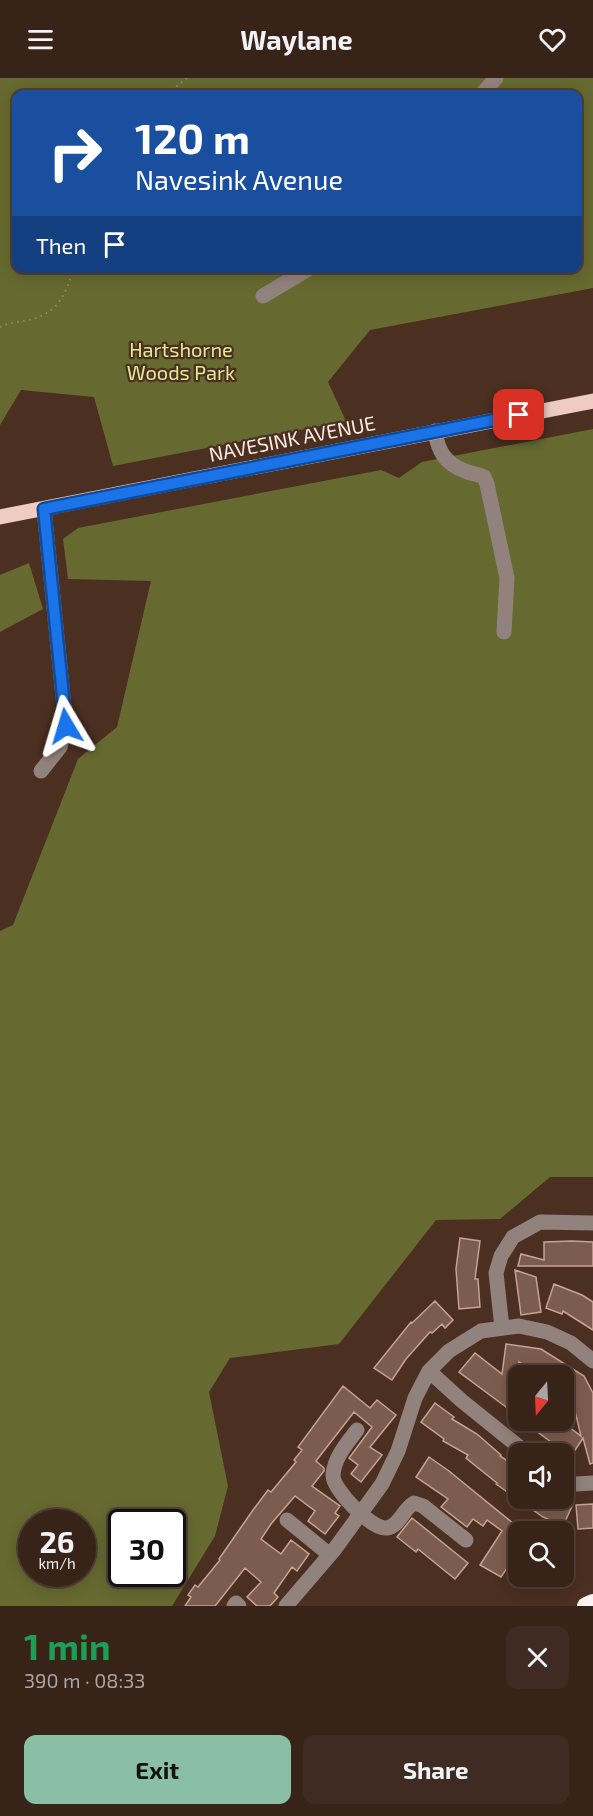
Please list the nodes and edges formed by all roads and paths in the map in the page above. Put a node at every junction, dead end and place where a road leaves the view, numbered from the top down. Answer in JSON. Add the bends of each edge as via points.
{"nodes":[{"id":1,"x":187,"y":78,"type":"edge"},
{"id":2,"x":496,"y":78,"type":"edge"},
{"id":3,"x":172,"y":90,"type":"edge"},
{"id":4,"x":486,"y":90,"type":"edge"},
{"id":5,"x":72,"y":273,"type":"edge"},
{"id":6,"x":302,"y":273,"type":"edge"},
{"id":7,"x":263,"y":296,"type":"dead end"},
{"id":8,"x":0,"y":327,"type":"edge"},
{"id":9,"x":593,"y":401,"type":"edge"},
{"id":10,"x":435,"y":432,"type":"junction"},
{"id":11,"x":44,"y":509,"type":"junction"},
{"id":12,"x":0,"y":517,"type":"edge"},
{"id":13,"x":504,"y":632,"type":"dead end"},
{"id":14,"x":41,"y":771,"type":"dead end"},
{"id":15,"x":593,"y":1223,"type":"edge"},
{"id":16,"x":502,"y":1328,"type":"junction"},
{"id":17,"x":593,"y":1361,"type":"edge"},
{"id":18,"x":429,"y":1371,"type":"junction"},
{"id":19,"x":357,"y":1430,"type":"dead end"},
{"id":20,"x":514,"y":1443,"type":"edge"},
{"id":21,"x":574,"y":1483,"type":"edge"},
{"id":22,"x":593,"y":1483,"type":"edge"},
{"id":23,"x":359,"y":1513,"type":"junction"},
{"id":24,"x":287,"y":1520,"type":"dead end"},
{"id":25,"x":466,"y":1540,"type":"dead end"},
{"id":26,"x":330,"y":1555,"type":"junction"},
{"id":27,"x":593,"y":1603,"type":"edge"},
{"id":28,"x":234,"y":1606,"type":"edge"},
{"id":29,"x":239,"y":1606,"type":"edge"},
{"id":30,"x":286,"y":1606,"type":"edge"},
{"id":31,"x":586,"y":1606,"type":"edge"}],
"edges":[{"from":1,"to":3,"type":"path"},
{"from":2,"to":4,"type":"street"},
{"from":5,"to":8,"type":"path","via":[[66,293],[51,312]]},
{"from":6,"to":7,"type":"street"},
{"from":9,"to":10,"type":"main road","name":"NAVESINK AVENUE"},
{"from":10,"to":11,"type":"main road","name":"NAVESINK AVENUE"},
{"from":10,"to":13,"type":"street","via":[[439,452],[448,461],[484,477],[487,484],[507,578]]},
{"from":11,"to":12,"type":"main road","name":"NAVESINK AVENUE"},
{"from":11,"to":14,"type":"street","via":[[66,726],[60,747]]},
{"from":15,"to":16,"type":"street","via":[[540,1222],[513,1237],[496,1273]]},
{"from":16,"to":17,"type":"street","via":[[519,1326],[548,1332],[571,1343]]},
{"from":16,"to":18,"type":"street","via":[[481,1330],[448,1351]]},
{"from":18,"to":20,"type":"street"},
{"from":18,"to":23,"type":"street","via":[[382,1484]]},
{"from":19,"to":23,"type":"street","via":[[337,1460],[332,1479]]},
{"from":21,"to":22,"type":"street"},
{"from":23,"to":25,"type":"street","via":[[375,1526],[385,1528],[394,1526],[414,1503]]},
{"from":23,"to":26,"type":"street"},
{"from":24,"to":26,"type":"street"},
{"from":26,"to":30,"type":"street"},
{"from":27,"to":31,"type":"highway"},
{"from":28,"to":29,"type":"street"}]}
